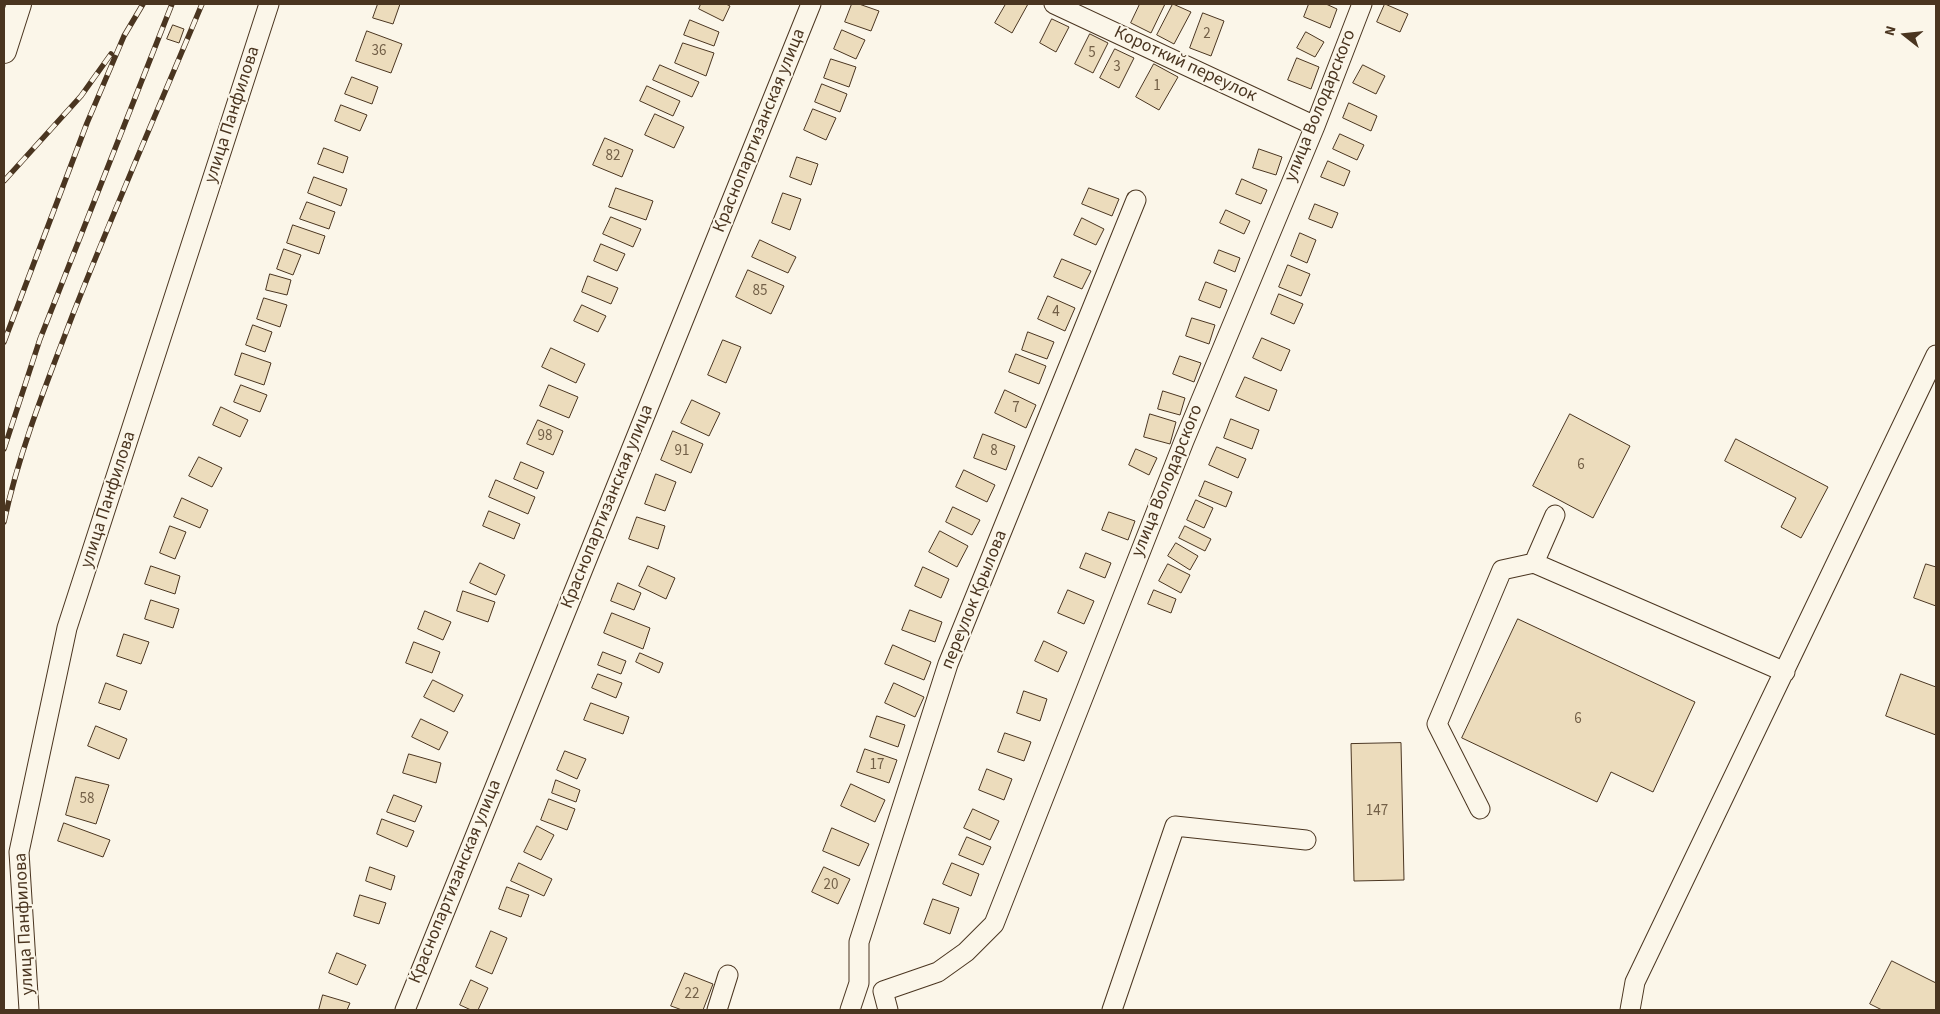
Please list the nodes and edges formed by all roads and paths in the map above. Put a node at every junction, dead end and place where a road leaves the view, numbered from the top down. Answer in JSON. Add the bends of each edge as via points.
{"nodes":[{"id":1,"x":19,"y":4,"type":"edge"},
{"id":2,"x":269,"y":4,"type":"edge"},
{"id":3,"x":811,"y":4,"type":"edge"},
{"id":4,"x":1054,"y":4,"type":"edge"},
{"id":5,"x":1362,"y":4,"type":"edge"},
{"id":6,"x":4,"y":51,"type":"edge"},
{"id":7,"x":1314,"y":126,"type":"junction"},
{"id":8,"x":1136,"y":200,"type":"dead end"},
{"id":9,"x":1936,"y":355,"type":"edge"},
{"id":10,"x":1556,"y":515,"type":"dead end"},
{"id":11,"x":1534,"y":563,"type":"junction"},
{"id":12,"x":1785,"y":672,"type":"junction"},
{"id":13,"x":1480,"y":809,"type":"dead end"},
{"id":14,"x":1306,"y":840,"type":"dead end"},
{"id":15,"x":728,"y":975,"type":"dead end"},
{"id":16,"x":859,"y":984,"type":"junction"},
{"id":17,"x":883,"y":991,"type":"junction"},
{"id":18,"x":29,"y":1010,"type":"edge"},
{"id":19,"x":405,"y":1010,"type":"edge"},
{"id":20,"x":717,"y":1010,"type":"edge"},
{"id":21,"x":850,"y":1010,"type":"edge"},
{"id":22,"x":888,"y":1010,"type":"edge"},
{"id":23,"x":1112,"y":1010,"type":"edge"},
{"id":24,"x":1630,"y":1010,"type":"edge"}],
"edges":[{"from":1,"to":6,"type":"main road"},
{"from":2,"to":18,"type":"street","name":"улица Панфилова","via":[[67,628],[19,852]]},
{"from":3,"to":19,"type":"street","name":"Краснопартизанская улица"},
{"from":4,"to":7,"type":"street","name":"Короткий переулок"},
{"from":5,"to":7,"type":"street","name":"улица Володарского"},
{"from":7,"to":17,"type":"street","name":"улица Володарского","via":[[1184,441],[994,924],[966,952],[938,972]]},
{"from":8,"to":16,"type":"street","name":"переулок Крылова","via":[[948,664],[860,942]]},
{"from":9,"to":12,"type":"street"},
{"from":10,"to":11,"type":"street"},
{"from":11,"to":12,"type":"street"},
{"from":11,"to":13,"type":"street","via":[[1502,570],[1437,724]]},
{"from":12,"to":24,"type":"street","via":[[1635,982]]},
{"from":14,"to":23,"type":"street","via":[[1175,826]]},
{"from":15,"to":20,"type":"street"},
{"from":16,"to":17,"type":"street"},
{"from":16,"to":21,"type":"street","name":"переулок Крылова"},
{"from":17,"to":22,"type":"street"}]}
